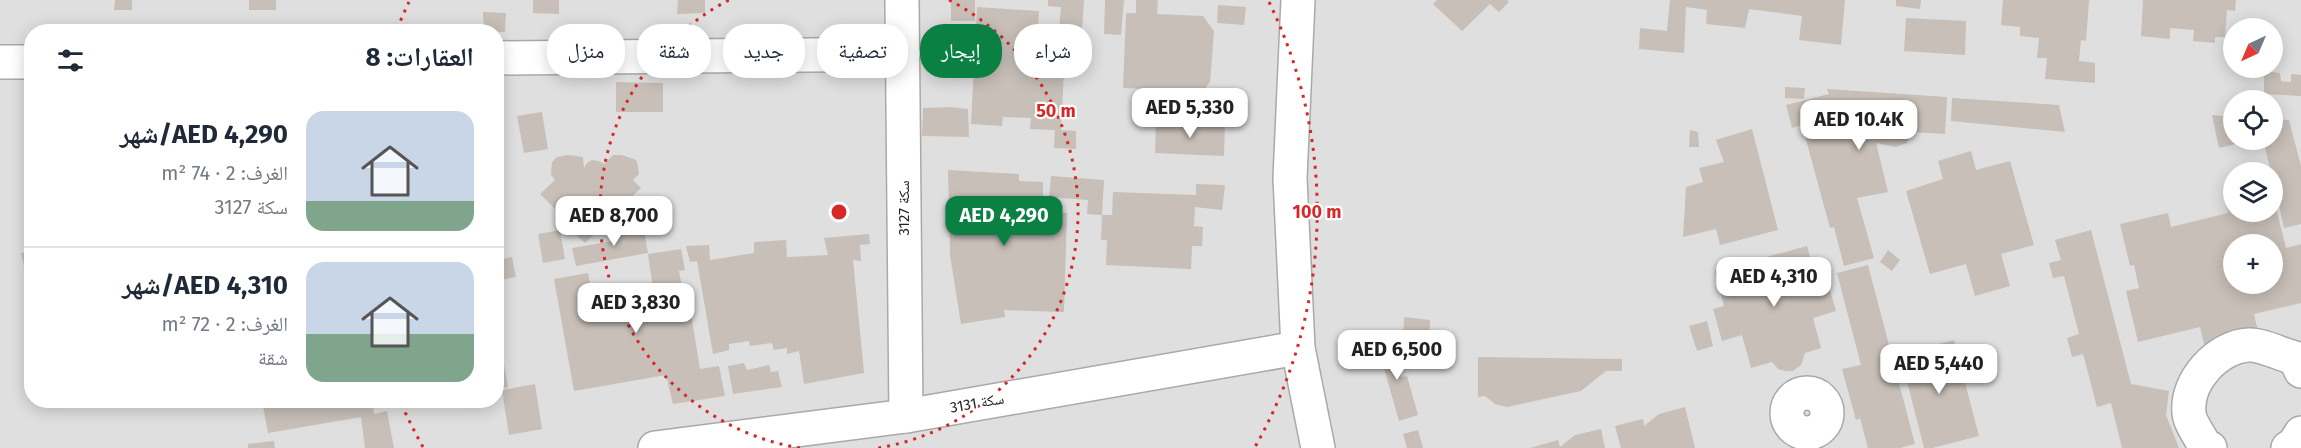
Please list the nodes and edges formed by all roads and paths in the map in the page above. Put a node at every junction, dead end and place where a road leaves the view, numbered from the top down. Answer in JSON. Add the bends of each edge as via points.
{"nodes":[{"id":1,"x":902,"y":0,"type":"edge"},
{"id":2,"x":1298,"y":0,"type":"edge"},
{"id":3,"x":902,"y":24,"type":"edge"},
{"id":4,"x":817,"y":55,"type":"edge"},
{"id":5,"x":504,"y":58,"type":"edge"},
{"id":6,"x":0,"y":62,"type":"edge"},
{"id":7,"x":24,"y":62,"type":"edge"},
{"id":8,"x":903,"y":78,"type":"edge"},
{"id":9,"x":1298,"y":348,"type":"junction"},
{"id":10,"x":2301,"y":371,"type":"edge"},
{"id":11,"x":906,"y":416,"type":"junction"},
{"id":12,"x":2301,"y":433,"type":"edge"},
{"id":13,"x":655,"y":448,"type":"edge"},
{"id":14,"x":1317,"y":448,"type":"edge"},
{"id":15,"x":2210,"y":448,"type":"edge"},
{"id":16,"x":2288,"y":448,"type":"edge"}],
"edges":[{"from":1,"to":3,"type":"street","name":"سكة 3127"},
{"from":2,"to":9,"type":"street","via":[[1290,178]]},
{"from":4,"to":5,"type":"street"},
{"from":6,"to":7,"type":"street"},
{"from":8,"to":11,"type":"street","name":"سكة 3127"},
{"from":9,"to":11,"type":"street","name":"سكة 3131"},
{"from":9,"to":14,"type":"street"},
{"from":10,"to":15,"type":"street","via":[[2295,358],[2250,345],[2209,362],[2192,389],[2188,413],[2205,446]]},
{"from":11,"to":13,"type":"street","name":"سكة 3131"},
{"from":12,"to":16,"type":"street"}]}
